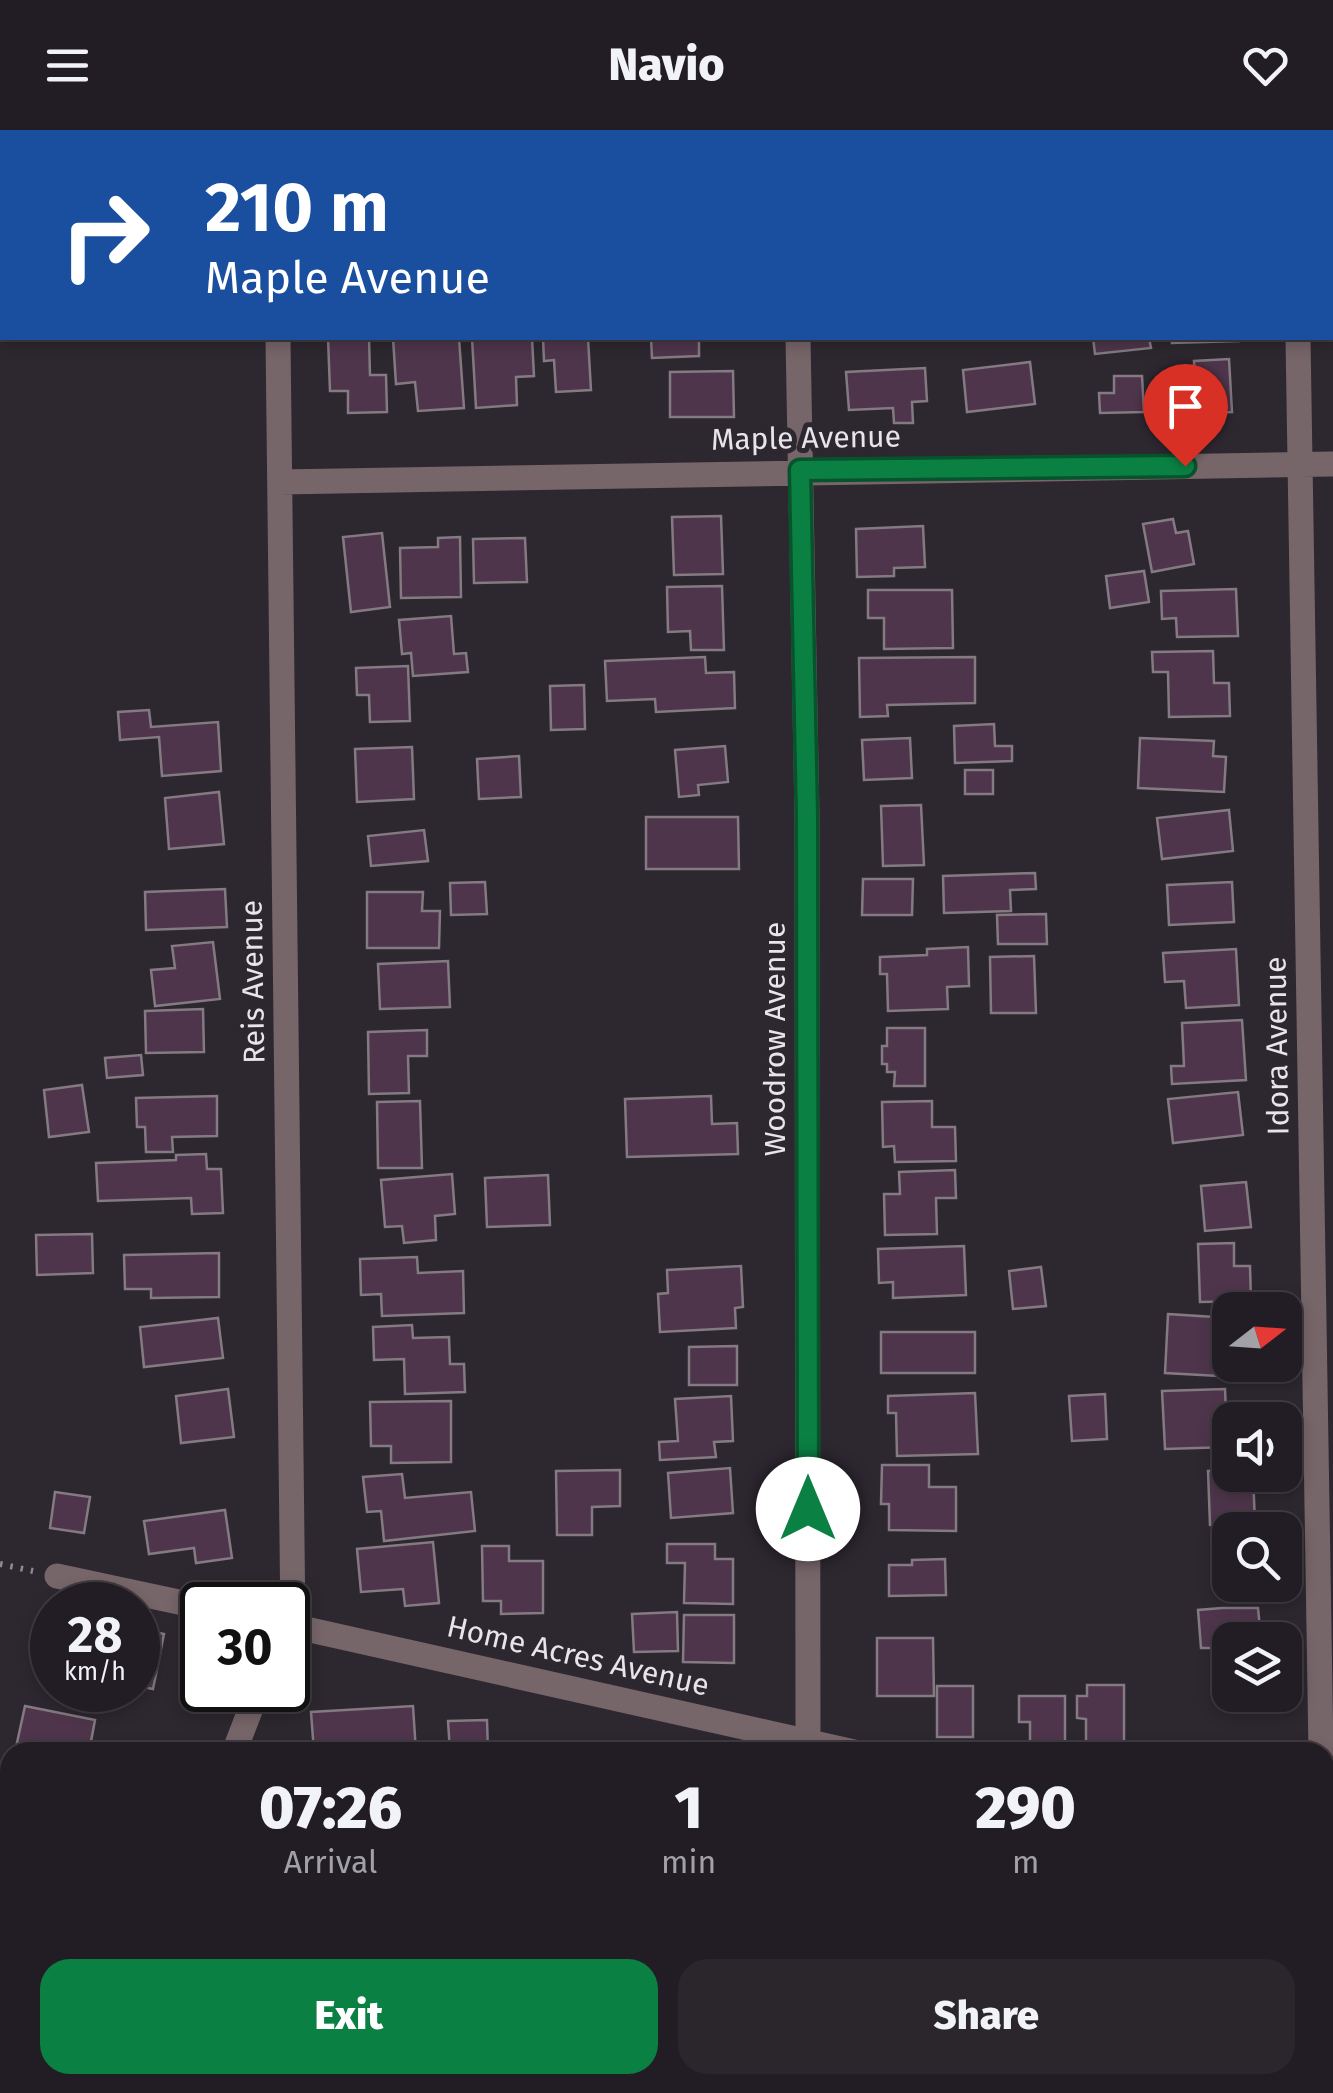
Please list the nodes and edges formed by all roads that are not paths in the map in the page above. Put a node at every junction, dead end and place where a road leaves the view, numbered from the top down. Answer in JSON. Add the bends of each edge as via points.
{"nodes":[{"id":1,"x":278,"y":340,"type":"edge"},
{"id":2,"x":798,"y":340,"type":"edge"},
{"id":3,"x":1298,"y":340,"type":"edge"},
{"id":4,"x":1301,"y":464,"type":"junction"},
{"id":5,"x":1333,"y":464,"type":"edge"},
{"id":6,"x":800,"y":470,"type":"junction"},
{"id":7,"x":280,"y":482,"type":"junction"},
{"id":8,"x":57,"y":1576,"type":"dead end"},
{"id":9,"x":289,"y":1582,"type":"edge"},
{"id":10,"x":180,"y":1602,"type":"edge"},
{"id":11,"x":310,"y":1634,"type":"edge"},
{"id":12,"x":249,"y":1712,"type":"edge"},
{"id":13,"x":808,"y":1741,"type":"junction"},
{"id":14,"x":238,"y":1742,"type":"edge"},
{"id":15,"x":812,"y":1742,"type":"edge"},
{"id":16,"x":1321,"y":1742,"type":"edge"}],
"edges":[{"from":1,"to":7,"type":"street","name":"Reis Avenue"},
{"from":2,"to":6,"type":"street","name":"Woodrow Avenue"},
{"from":3,"to":4,"type":"street","name":"Idora Avenue"},
{"from":4,"to":5,"type":"street","name":"Maple Avenue"},
{"from":4,"to":6,"type":"street","name":"Maple Avenue"},
{"from":4,"to":16,"type":"street","name":"Idora Avenue"},
{"from":6,"to":7,"type":"street","name":"Maple Avenue"},
{"from":6,"to":13,"type":"street","name":"Woodrow Avenue"},
{"from":7,"to":9,"type":"street","name":"Reis Avenue"},
{"from":8,"to":10,"type":"street"},
{"from":11,"to":13,"type":"street","name":"Home Acres Avenue"},
{"from":12,"to":14,"type":"street"},
{"from":13,"to":15,"type":"street","name":"Home Acres Avenue"}]}
